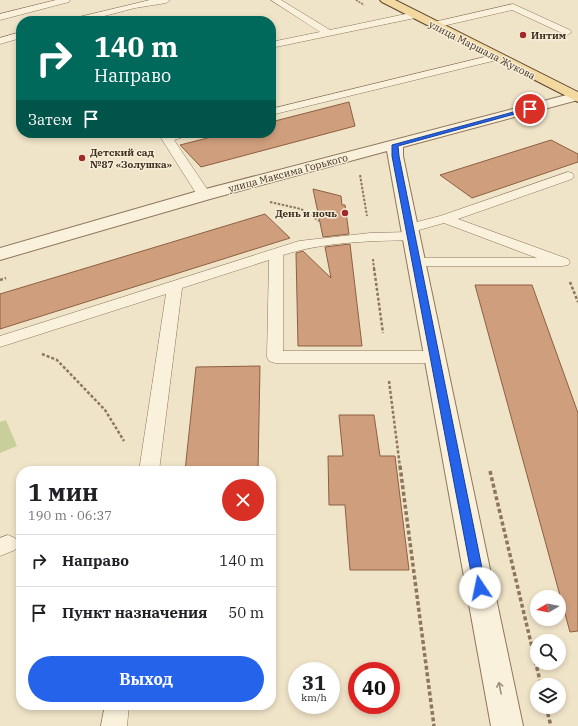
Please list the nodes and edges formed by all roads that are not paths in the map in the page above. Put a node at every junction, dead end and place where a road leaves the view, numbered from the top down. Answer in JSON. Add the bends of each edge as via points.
{"nodes":[{"id":1,"x":166,"y":0,"type":"edge"},
{"id":2,"x":275,"y":0,"type":"edge"},
{"id":3,"x":386,"y":0,"type":"edge"},
{"id":4,"x":59,"y":1,"type":"edge"},
{"id":5,"x":107,"y":3,"type":"dead end"},
{"id":6,"x":118,"y":10,"type":"junction"},
{"id":7,"x":415,"y":15,"type":"junction"},
{"id":8,"x":100,"y":16,"type":"edge"},
{"id":9,"x":0,"y":17,"type":"edge"},
{"id":10,"x":434,"y":25,"type":"junction"},
{"id":11,"x":567,"y":32,"type":"dead end"},
{"id":12,"x":328,"y":33,"type":"junction"},
{"id":13,"x":16,"y":36,"type":"edge"},
{"id":14,"x":0,"y":41,"type":"edge"},
{"id":15,"x":276,"y":44,"type":"edge"},
{"id":16,"x":497,"y":57,"type":"junction"},
{"id":17,"x":577,"y":97,"type":"edge"},
{"id":18,"x":276,"y":111,"type":"edge"},
{"id":19,"x":166,"y":138,"type":"edge"},
{"id":20,"x":395,"y":145,"type":"junction"},
{"id":21,"x":575,"y":177,"type":"edge"},
{"id":22,"x":204,"y":195,"type":"junction"},
{"id":23,"x":445,"y":219,"type":"junction"},
{"id":24,"x":411,"y":232,"type":"junction"},
{"id":25,"x":276,"y":252,"type":"junction"},
{"id":26,"x":0,"y":254,"type":"edge"},
{"id":27,"x":417,"y":262,"type":"junction"},
{"id":28,"x":175,"y":285,"type":"junction"},
{"id":29,"x":3,"y":341,"type":"edge"},
{"id":30,"x":435,"y":357,"type":"junction"},
{"id":31,"x":150,"y":466,"type":"edge"},
{"id":32,"x":116,"y":710,"type":"edge"},
{"id":33,"x":114,"y":726,"type":"edge"},
{"id":34,"x":507,"y":726,"type":"edge"}],
"edges":[{"from":1,"to":6,"type":"lane"},
{"from":2,"to":12,"type":"lane"},
{"from":3,"to":7,"type":"main road","name":"улица Маршала Жукова"},
{"from":4,"to":9,"type":"lane"},
{"from":5,"to":6,"type":"lane"},
{"from":6,"to":8,"type":"lane"},
{"from":7,"to":10,"type":"main road","name":"улица Маршала Жукова"},
{"from":7,"to":12,"type":"lane"},
{"from":10,"to":11,"type":"lane","via":[[513,7]]},
{"from":10,"to":16,"type":"main road","name":"улица Маршала Жукова"},
{"from":12,"to":15,"type":"lane"},
{"from":13,"to":14,"type":"lane"},
{"from":16,"to":17,"type":"main road","name":"улица Маршала Жукова"},
{"from":16,"to":18,"type":"lane"},
{"from":17,"to":20,"type":"street","name":"улица Максима Горького"},
{"from":19,"to":22,"type":"lane"},
{"from":20,"to":22,"type":"street","name":"улица Максима Горького"},
{"from":20,"to":24,"type":"street"},
{"from":21,"to":23,"type":"lane"},
{"from":22,"to":26,"type":"street","name":"улица Максима Горького"},
{"from":23,"to":24,"type":"lane"},
{"from":23,"to":27,"type":"lane","via":[[563,262]]},
{"from":24,"to":25,"type":"lane","via":[[304,244]]},
{"from":24,"to":27,"type":"street"},
{"from":25,"to":28,"type":"lane"},
{"from":25,"to":30,"type":"lane","via":[[275,357]]},
{"from":27,"to":30,"type":"street"},
{"from":28,"to":29,"type":"lane"},
{"from":28,"to":31,"type":"lane"},
{"from":34,"to":30,"type":"street","one_way":true},
{"from":32,"to":33,"type":"lane"}]}
